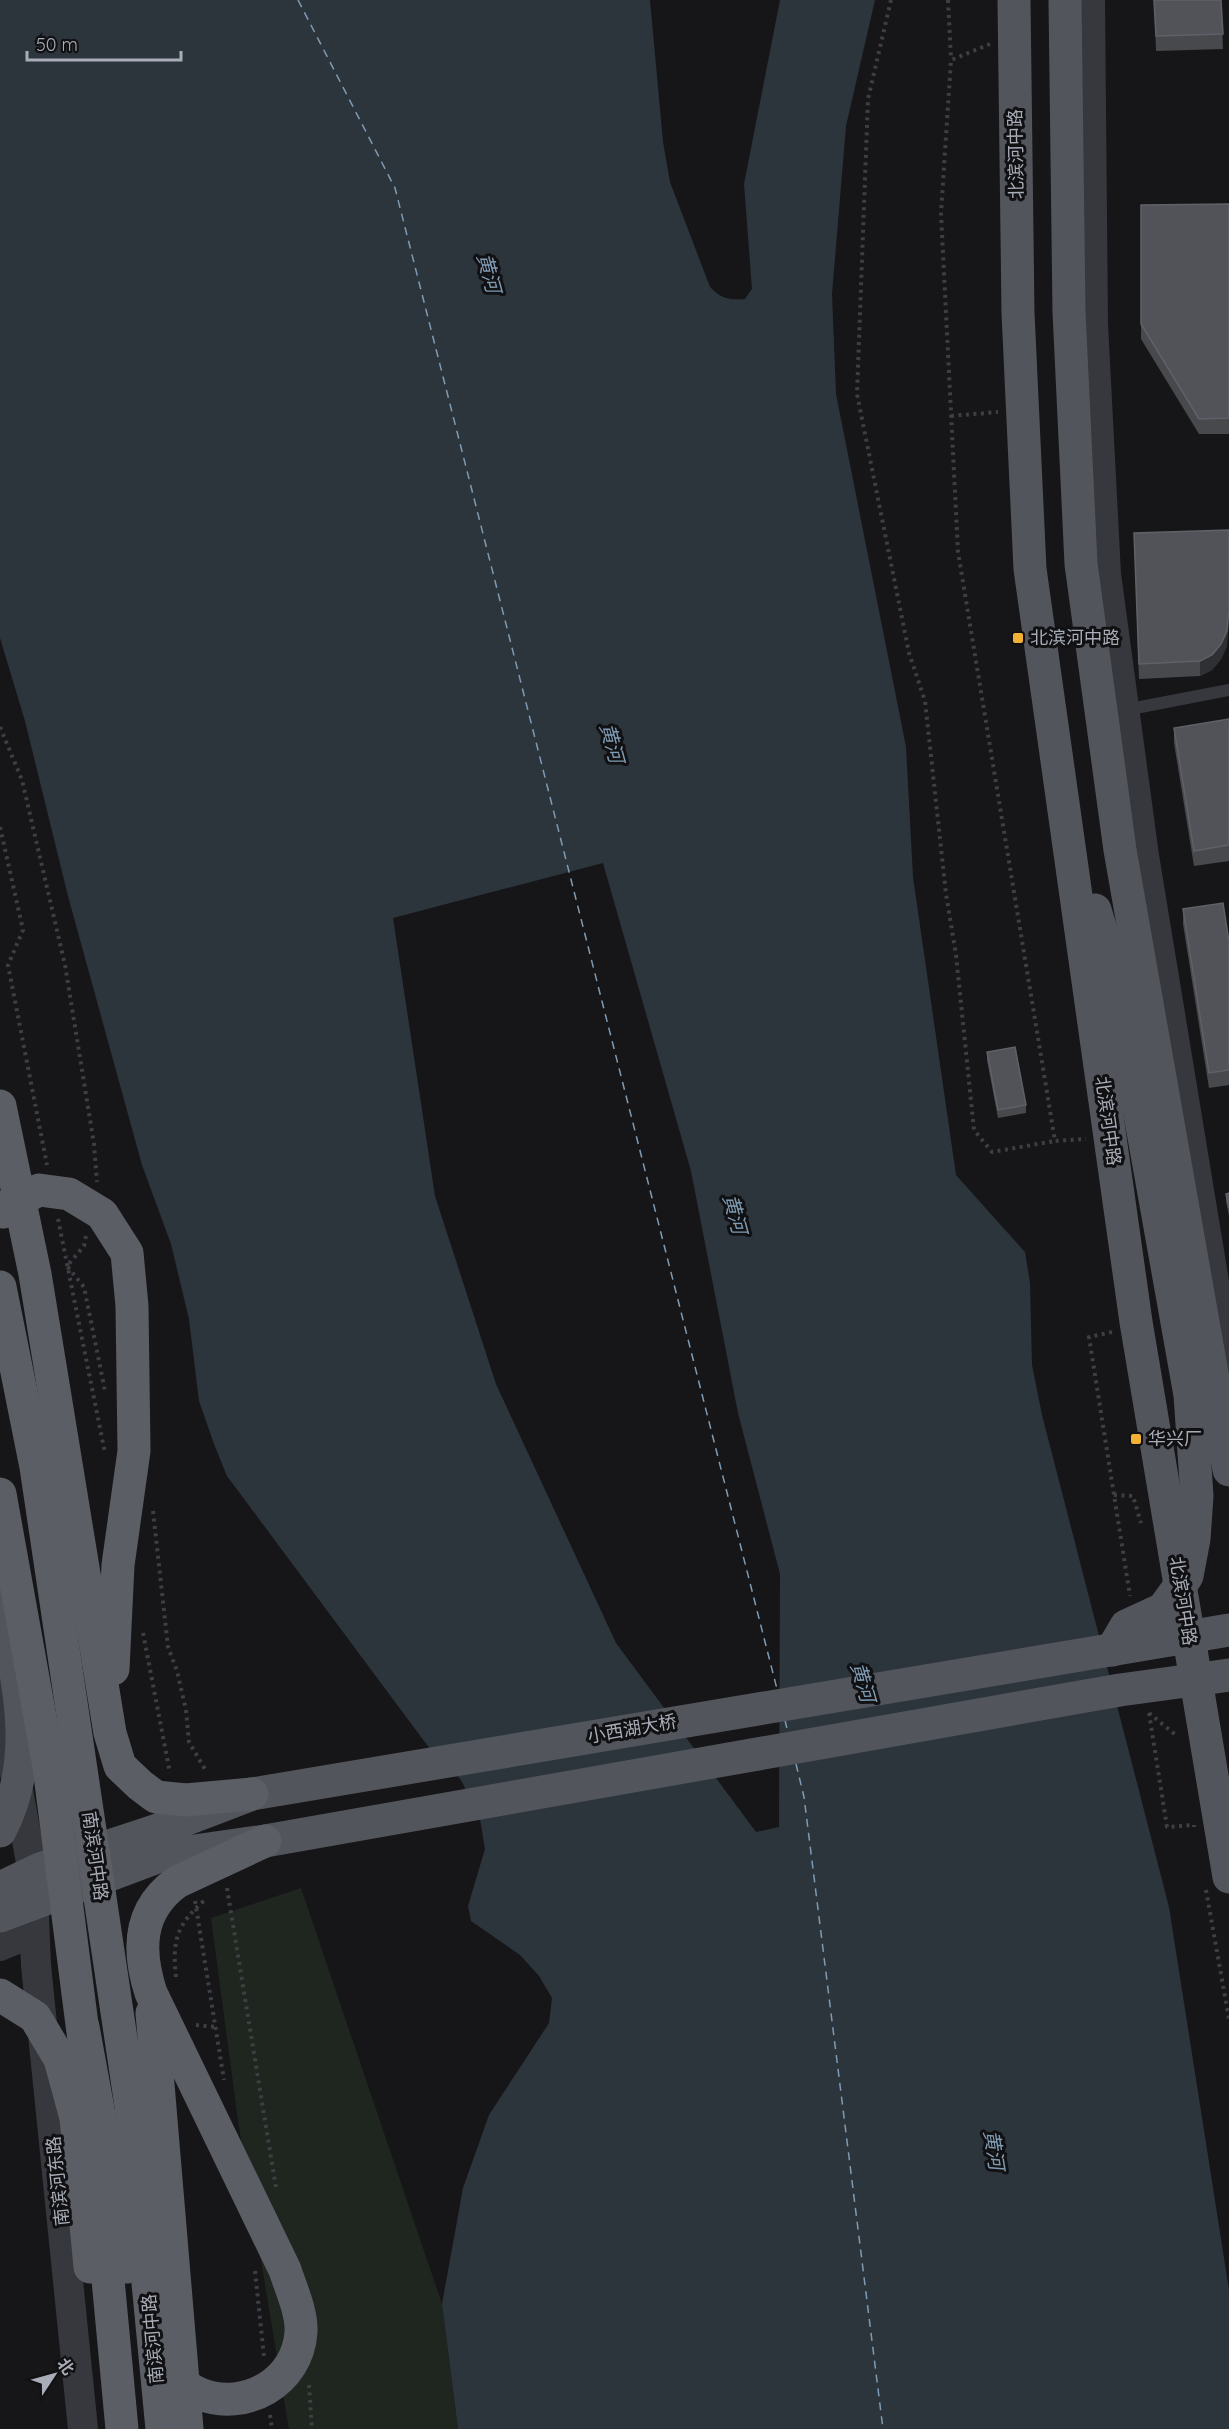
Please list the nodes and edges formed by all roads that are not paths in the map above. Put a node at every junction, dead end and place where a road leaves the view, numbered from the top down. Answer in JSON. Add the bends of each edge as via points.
{"nodes":[{"id":1,"x":1014,"y":0,"type":"edge"},
{"id":2,"x":1065,"y":0,"type":"edge"},
{"id":3,"x":1090,"y":0,"type":"edge"},
{"id":4,"x":1229,"y":690,"type":"edge"},
{"id":5,"x":1124,"y":710,"type":"junction"},
{"id":6,"x":1062,"y":793,"type":"junction"},
{"id":7,"x":0,"y":1107,"type":"edge"},
{"id":8,"x":0,"y":1216,"type":"edge"},
{"id":9,"x":0,"y":1287,"type":"edge"},
{"id":10,"x":1229,"y":1373,"type":"edge"},
{"id":11,"x":1229,"y":1470,"type":"edge"},
{"id":12,"x":0,"y":1494,"type":"edge"},
{"id":13,"x":0,"y":1591,"type":"edge"},
{"id":14,"x":1229,"y":1630,"type":"edge"},
{"id":15,"x":1112,"y":1650,"type":"junction"},
{"id":16,"x":1229,"y":1675,"type":"edge"},
{"id":17,"x":0,"y":1690,"type":"edge"},
{"id":18,"x":1120,"y":1690,"type":"junction"},
{"id":19,"x":1216,"y":1723,"type":"edge"},
{"id":20,"x":110,"y":1733,"type":"junction"},
{"id":21,"x":1229,"y":1747,"type":"edge"},
{"id":22,"x":252,"y":1794,"type":"junction"},
{"id":23,"x":0,"y":1831,"type":"edge"},
{"id":24,"x":266,"y":1841,"type":"junction"},
{"id":25,"x":32,"y":1868,"type":"junction"},
{"id":26,"x":1217,"y":1880,"type":"edge"},
{"id":27,"x":0,"y":1885,"type":"edge"},
{"id":28,"x":0,"y":1916,"type":"edge"},
{"id":29,"x":34,"y":1932,"type":"junction"},
{"id":30,"x":0,"y":1946,"type":"edge"},
{"id":31,"x":151,"y":1993,"type":"junction"},
{"id":32,"x":0,"y":1995,"type":"edge"},
{"id":33,"x":83,"y":2027,"type":"junction"},
{"id":34,"x":102,"y":2427,"type":"edge"},
{"id":35,"x":162,"y":2429,"type":"edge"},
{"id":36,"x":187,"y":2429,"type":"edge"}],
"edges":[{"from":1,"to":6,"type":"main road","name":"北滨河中路","via":[[1018,313],[1030,569]]},
{"from":2,"to":11,"type":"main road","via":[[1069,312],[1081,564],[1120,850]]},
{"from":3,"to":5,"type":"street","via":[[1093,324],[1106,574]]},
{"from":4,"to":5,"type":"lane"},
{"from":5,"to":10,"type":"street","via":[[1144,856]]},
{"from":6,"to":15,"type":"main road","via":[[1116,980],[1190,1395],[1197,1496],[1187,1576],[1163,1609],[1126,1626]]},
{"from":6,"to":19,"type":"main road","name":"北滨河中路","via":[[1136,1322]]},
{"from":7,"to":20,"type":"highway","via":[[35,1274]]},
{"from":8,"to":20,"type":"highway","via":[[7,1206],[39,1190],[69,1194],[102,1214],[127,1253],[132,1306],[134,1451],[118,1565]]},
{"from":9,"to":35,"type":"highway","name":"南滨河中路","via":[[36,1467],[130,2094]]},
{"from":12,"to":33,"type":"highway","name":"南滨河中路","via":[[49,1767]]},
{"from":13,"to":23,"type":"main road","via":[[20,1703],[23,1751],[18,1785]]},
{"from":14,"to":15,"type":"main road","name":"小西湖大桥"},
{"from":15,"to":22,"type":"main road","name":"小西湖大桥"},
{"from":16,"to":18,"type":"main road"},
{"from":17,"to":25,"type":"street"},
{"from":18,"to":21,"type":"main road","via":[[1169,1695],[1212,1721]]},
{"from":18,"to":24,"type":"main road"},
{"from":19,"to":26,"type":"main road","name":"北滨河中路"},
{"from":20,"to":22,"type":"highway","via":[[120,1766],[156,1797],[186,1800]]},
{"from":22,"to":27,"type":"main road","name":"小西湖大桥"},
{"from":24,"to":28,"type":"main road","via":[[160,1856]]},
{"from":24,"to":31,"type":"highway","via":[[177,1882],[149,1911],[142,1967]]},
{"from":25,"to":27,"type":"street"},
{"from":25,"to":29,"type":"street"},
{"from":29,"to":30,"type":"street"},
{"from":29,"to":34,"type":"street","name":"南滨河东路"},
{"from":31,"to":33,"type":"highway","via":[[285,2270],[297,2304],[301,2332],[294,2359],[277,2382],[253,2396],[226,2400],[198,2394],[176,2377],[134,2304]]},
{"from":31,"to":36,"type":"highway"},
{"from":32,"to":34,"type":"highway","via":[[35,2017],[60,2059],[76,2118]]},
{"from":33,"to":34,"type":"highway","name":"南滨河中路"}]}
